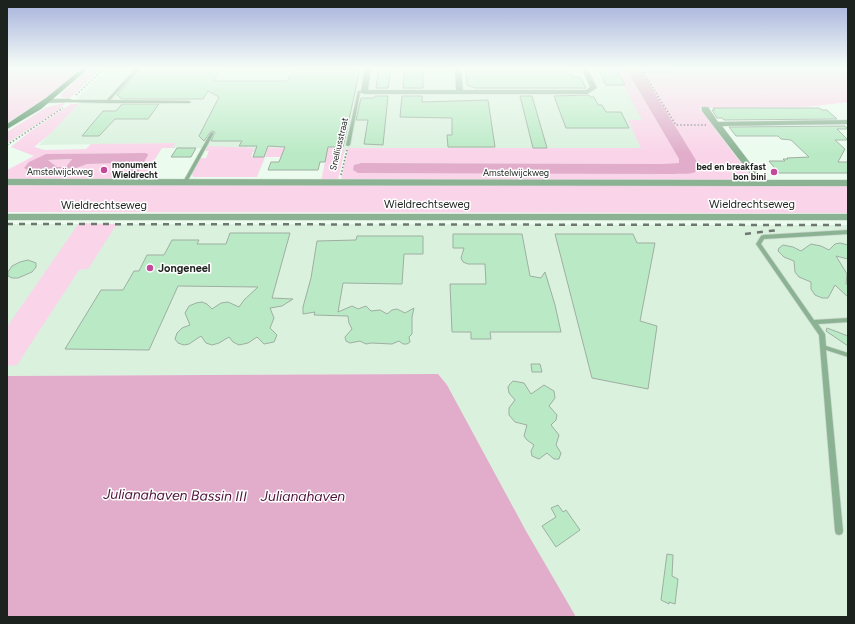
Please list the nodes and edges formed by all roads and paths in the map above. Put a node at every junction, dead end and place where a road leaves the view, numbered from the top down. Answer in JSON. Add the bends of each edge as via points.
{"nodes":[{"id":1,"x":54,"y":96,"type":"edge"},
{"id":2,"x":75,"y":96,"type":"edge"},
{"id":3,"x":112,"y":96,"type":"edge"},
{"id":4,"x":358,"y":96,"type":"edge"},
{"id":5,"x":658,"y":96,"type":"edge"},
{"id":6,"x":47,"y":101,"type":"junction"},
{"id":7,"x":70,"y":101,"type":"junction"},
{"id":8,"x":107,"y":102,"type":"junction"},
{"id":9,"x":188,"y":102,"type":"dead end"},
{"id":10,"x":705,"y":109,"type":"dead end"},
{"id":11,"x":848,"y":122,"type":"edge"},
{"id":12,"x":717,"y":124,"type":"junction"},
{"id":13,"x":7,"y":127,"type":"edge"},
{"id":14,"x":212,"y":133,"type":"dead end"},
{"id":15,"x":7,"y":145,"type":"edge"},
{"id":16,"x":348,"y":145,"type":"joint"},
{"id":17,"x":7,"y":182,"type":"edge"},
{"id":18,"x":185,"y":182,"type":"junction"},
{"id":19,"x":339,"y":182,"type":"junction"},
{"id":20,"x":761,"y":183,"type":"junction"},
{"id":21,"x":848,"y":183,"type":"edge"},
{"id":22,"x":7,"y":217,"type":"edge"},
{"id":23,"x":848,"y":217,"type":"edge"},
{"id":24,"x":848,"y":232,"type":"edge"},
{"id":25,"x":848,"y":320,"type":"edge"},
{"id":26,"x":814,"y":322,"type":"junction"},
{"id":27,"x":823,"y":347,"type":"junction"},
{"id":28,"x":848,"y":355,"type":"edge"},
{"id":29,"x":838,"y":531,"type":"dead end"}],
"edges":[{"from":1,"to":6,"type":"main road"},
{"from":2,"to":7,"type":"path"},
{"from":3,"to":8,"type":"lane"},
{"from":4,"to":16,"type":"lane","name":"Snelliusstraat"},
{"from":5,"to":12,"type":"path","via":[[676,125]]},
{"from":6,"to":7,"type":"street"},
{"from":6,"to":13,"type":"main road"},
{"from":7,"to":8,"type":"lane"},
{"from":7,"to":15,"type":"path"},
{"from":8,"to":9,"type":"lane"},
{"from":10,"to":12,"type":"street"},
{"from":11,"to":12,"type":"street"},
{"from":12,"to":20,"type":"street"},
{"from":14,"to":18,"type":"lane"},
{"from":16,"to":19,"type":"path","name":"Snelliusstraat"},
{"from":17,"to":18,"type":"street","name":"Amstelwijckweg"},
{"from":18,"to":19,"type":"street","name":"Amstelwijckweg"},
{"from":19,"to":20,"type":"street","name":"Amstelwijckweg"},
{"from":20,"to":21,"type":"street","name":"Amstelwijckweg"},
{"from":22,"to":23,"type":"street","name":"Wieldrechtseweg"},
{"from":24,"to":26,"type":"lane","via":[[763,237],[758,244]]},
{"from":25,"to":26,"type":"lane"},
{"from":26,"to":27,"type":"lane","via":[[822,334]]},
{"from":27,"to":28,"type":"lane"},
{"from":27,"to":29,"type":"lane"}]}
